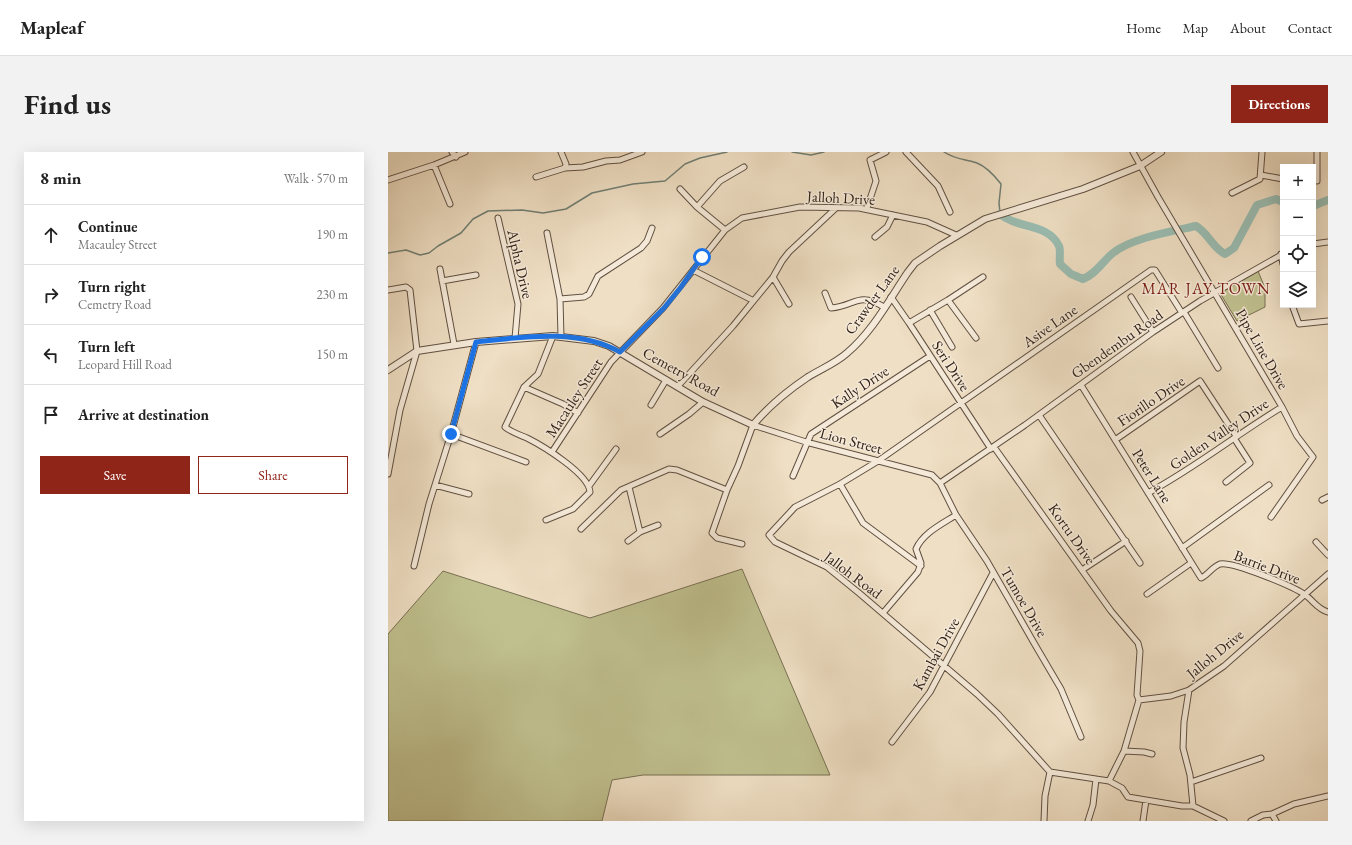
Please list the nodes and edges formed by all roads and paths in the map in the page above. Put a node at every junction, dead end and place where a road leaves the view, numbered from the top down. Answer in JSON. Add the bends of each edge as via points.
{"nodes":[{"id":1,"x":452,"y":152,"type":"edge"},
{"id":2,"x":465,"y":152,"type":"edge"},
{"id":3,"x":561,"y":152,"type":"edge"},
{"id":4,"x":642,"y":152,"type":"edge"},
{"id":5,"x":886,"y":152,"type":"edge"},
{"id":6,"x":906,"y":152,"type":"edge"},
{"id":7,"x":1133,"y":152,"type":"edge"},
{"id":8,"x":1161,"y":152,"type":"edge"},
{"id":9,"x":1262,"y":152,"type":"edge"},
{"id":10,"x":1316,"y":152,"type":"edge"},
{"id":11,"x":456,"y":157,"type":"junction"},
{"id":12,"x":434,"y":165,"type":"junction"},
{"id":13,"x":1140,"y":166,"type":"junction"},
{"id":14,"x":744,"y":167,"type":"dead end"},
{"id":15,"x":565,"y":168,"type":"junction"},
{"id":16,"x":1261,"y":175,"type":"junction"},
{"id":17,"x":536,"y":177,"type":"dead end"},
{"id":18,"x":1280,"y":178,"type":"edge"},
{"id":19,"x":388,"y":180,"type":"edge"},
{"id":20,"x":1317,"y":181,"type":"dead end"},
{"id":21,"x":680,"y":189,"type":"dead end"},
{"id":22,"x":1232,"y":193,"type":"dead end"},
{"id":23,"x":450,"y":204,"type":"dead end"},
{"id":24,"x":697,"y":207,"type":"junction"},
{"id":25,"x":836,"y":208,"type":"junction"},
{"id":26,"x":866,"y":208,"type":"junction"},
{"id":27,"x":950,"y":212,"type":"dead end"},
{"id":28,"x":893,"y":215,"type":"junction"},
{"id":29,"x":498,"y":218,"type":"dead end"},
{"id":30,"x":652,"y":228,"type":"dead end"},
{"id":31,"x":725,"y":230,"type":"junction"},
{"id":32,"x":547,"y":233,"type":"dead end"},
{"id":33,"x":956,"y":235,"type":"junction"},
{"id":34,"x":875,"y":237,"type":"dead end"},
{"id":35,"x":1328,"y":242,"type":"edge"},
{"id":36,"x":1316,"y":244,"type":"edge"},
{"id":37,"x":1280,"y":255,"type":"edge"},
{"id":38,"x":440,"y":269,"type":"dead end"},
{"id":39,"x":693,"y":270,"type":"junction"},
{"id":40,"x":476,"y":275,"type":"dead end"},
{"id":41,"x":773,"y":277,"type":"junction"},
{"id":42,"x":984,"y":277,"type":"dead end"},
{"id":43,"x":442,"y":281,"type":"junction"},
{"id":44,"x":388,"y":290,"type":"edge"},
{"id":45,"x":1215,"y":292,"type":"junction"},
{"id":46,"x":825,"y":293,"type":"dead end"},
{"id":47,"x":1131,"y":297,"type":"dead end"},
{"id":48,"x":891,"y":298,"type":"junction"},
{"id":49,"x":560,"y":299,"type":"junction"},
{"id":50,"x":752,"y":300,"type":"junction"},
{"id":51,"x":948,"y":300,"type":"junction"},
{"id":52,"x":789,"y":304,"type":"dead end"},
{"id":53,"x":884,"y":307,"type":"junction"},
{"id":54,"x":1293,"y":308,"type":"edge"},
{"id":55,"x":930,"y":310,"type":"junction"},
{"id":56,"x":1183,"y":313,"type":"junction"},
{"id":57,"x":1328,"y":321,"type":"edge"},
{"id":58,"x":910,"y":323,"type":"junction"},
{"id":59,"x":1153,"y":332,"type":"junction"},
{"id":60,"x":553,"y":336,"type":"junction"},
{"id":61,"x":561,"y":337,"type":"junction"},
{"id":62,"x":515,"y":338,"type":"junction"},
{"id":63,"x":976,"y":338,"type":"dead end"},
{"id":64,"x":476,"y":342,"type":"junction"},
{"id":65,"x":454,"y":344,"type":"junction"},
{"id":66,"x":952,"y":347,"type":"dead end"},
{"id":67,"x":417,"y":351,"type":"junction"},
{"id":68,"x":620,"y":352,"type":"junction"},
{"id":69,"x":930,"y":356,"type":"junction"},
{"id":70,"x":1218,"y":368,"type":"dead end"},
{"id":71,"x":388,"y":370,"type":"edge"},
{"id":72,"x":666,"y":380,"type":"junction"},
{"id":73,"x":1081,"y":385,"type":"junction"},
{"id":74,"x":678,"y":386,"type":"junction"},
{"id":75,"x":524,"y":387,"type":"junction"},
{"id":76,"x":703,"y":402,"type":"junction"},
{"id":77,"x":960,"y":402,"type":"junction"},
{"id":78,"x":651,"y":404,"type":"dead end"},
{"id":79,"x":1282,"y":406,"type":"junction"},
{"id":80,"x":578,"y":413,"type":"junction"},
{"id":81,"x":1039,"y":415,"type":"junction"},
{"id":82,"x":753,"y":425,"type":"junction"},
{"id":83,"x":451,"y":434,"type":"junction"},
{"id":84,"x":660,"y":434,"type":"dead end"},
{"id":85,"x":1235,"y":437,"type":"junction"},
{"id":86,"x":1115,"y":440,"type":"junction"},
{"id":87,"x":806,"y":442,"type":"junction"},
{"id":88,"x":992,"y":448,"type":"junction"},
{"id":89,"x":616,"y":449,"type":"dead end"},
{"id":90,"x":552,"y":452,"type":"junction"},
{"id":91,"x":878,"y":461,"type":"junction"},
{"id":92,"x":526,"y":462,"type":"dead end"},
{"id":93,"x":388,"y":474,"type":"edge"},
{"id":94,"x":793,"y":476,"type":"dead end"},
{"id":95,"x":1226,"y":482,"type":"dead end"},
{"id":96,"x":940,"y":483,"type":"junction"},
{"id":97,"x":840,"y":484,"type":"junction"},
{"id":98,"x":435,"y":485,"type":"junction"},
{"id":99,"x":1269,"y":485,"type":"dead end"},
{"id":100,"x":589,"y":486,"type":"junction"},
{"id":101,"x":629,"y":487,"type":"junction"},
{"id":102,"x":727,"y":490,"type":"junction"},
{"id":103,"x":1148,"y":492,"type":"junction"},
{"id":104,"x":469,"y":494,"type":"dead end"},
{"id":105,"x":1328,"y":497,"type":"edge"},
{"id":106,"x":1322,"y":500,"type":"dead end"},
{"id":107,"x":956,"y":515,"type":"junction"},
{"id":108,"x":1271,"y":517,"type":"dead end"},
{"id":109,"x":546,"y":520,"type":"dead end"},
{"id":110,"x":658,"y":525,"type":"dead end"},
{"id":111,"x":581,"y":530,"type":"dead end"},
{"id":112,"x":640,"y":532,"type":"junction"},
{"id":113,"x":628,"y":541,"type":"dead end"},
{"id":114,"x":1126,"y":541,"type":"junction"},
{"id":115,"x":1316,"y":542,"type":"dead end"},
{"id":116,"x":742,"y":544,"type":"dead end"},
{"id":117,"x":1182,"y":548,"type":"junction"},
{"id":118,"x":1328,"y":555,"type":"edge"},
{"id":119,"x":1140,"y":563,"type":"dead end"},
{"id":120,"x":1191,"y":563,"type":"junction"},
{"id":121,"x":414,"y":566,"type":"dead end"},
{"id":122,"x":921,"y":566,"type":"junction"},
{"id":123,"x":1082,"y":570,"type":"junction"},
{"id":124,"x":993,"y":573,"type":"junction"},
{"id":125,"x":1328,"y":574,"type":"edge"},
{"id":126,"x":1203,"y":578,"type":"joint"},
{"id":127,"x":1147,"y":594,"type":"dead end"},
{"id":128,"x":1304,"y":594,"type":"junction"},
{"id":129,"x":1328,"y":612,"type":"edge"},
{"id":130,"x":883,"y":613,"type":"junction"},
{"id":131,"x":945,"y":666,"type":"junction"},
{"id":132,"x":1189,"y":690,"type":"junction"},
{"id":133,"x":1139,"y":700,"type":"junction"},
{"id":134,"x":1081,"y":737,"type":"dead end"},
{"id":135,"x":892,"y":742,"type":"dead end"},
{"id":136,"x":1124,"y":751,"type":"junction"},
{"id":137,"x":1152,"y":754,"type":"dead end"},
{"id":138,"x":1261,"y":758,"type":"dead end"},
{"id":139,"x":1050,"y":772,"type":"junction"},
{"id":140,"x":1096,"y":779,"type":"junction"},
{"id":141,"x":1108,"y":781,"type":"junction"},
{"id":142,"x":1191,"y":782,"type":"junction"},
{"id":143,"x":1328,"y":796,"type":"edge"},
{"id":144,"x":1146,"y":800,"type":"junction"},
{"id":145,"x":1193,"y":806,"type":"junction"},
{"id":146,"x":1272,"y":814,"type":"junction"},
{"id":147,"x":1044,"y":821,"type":"edge"},
{"id":148,"x":1088,"y":821,"type":"edge"},
{"id":149,"x":1143,"y":821,"type":"edge"},
{"id":150,"x":1224,"y":821,"type":"edge"},
{"id":151,"x":1251,"y":821,"type":"edge"},
{"id":152,"x":1276,"y":821,"type":"edge"}],
"edges":[{"from":1,"to":11,"type":"street"},
{"from":2,"to":11,"type":"street"},
{"from":3,"to":15,"type":"street"},
{"from":4,"to":15,"type":"street","via":[[583,168]]},
{"from":5,"to":26,"type":"street","via":[[870,160],[876,181]]},
{"from":6,"to":27,"type":"street","via":[[938,186]]},
{"from":7,"to":13,"type":"street","name":"Pipe Line Drive"},
{"from":8,"to":13,"type":"street","name":"Crawder Lane"},
{"from":9,"to":16,"type":"street"},
{"from":10,"to":20,"type":"street"},
{"from":11,"to":12,"type":"street"},
{"from":12,"to":19,"type":"street"},
{"from":12,"to":23,"type":"street"},
{"from":13,"to":33,"type":"street","name":"Crawder Lane","via":[[1083,189],[1006,211]]},
{"from":13,"to":45,"type":"street","name":"Pipe Line Drive"},
{"from":14,"to":24,"type":"street","via":[[720,181]]},
{"from":15,"to":17,"type":"street"},
{"from":16,"to":18,"type":"street"},
{"from":16,"to":22,"type":"street","via":[[1256,182]]},
{"from":21,"to":24,"type":"street"},
{"from":24,"to":31,"type":"street"},
{"from":25,"to":26,"type":"street","name":"Jalloh Drive"},
{"from":25,"to":31,"type":"street","name":"Jalloh Drive","via":[[800,207],[754,214],[742,218]]},
{"from":25,"to":41,"type":"street","via":[[789,252]]},
{"from":26,"to":28,"type":"street","name":"Jalloh Drive"},
{"from":28,"to":33,"type":"street","name":"Jalloh Drive","via":[[927,222]]},
{"from":28,"to":34,"type":"street","via":[[887,227]]},
{"from":29,"to":62,"type":"street","name":"Alpha Drive","via":[[518,304]]},
{"from":30,"to":49,"type":"street","via":[[641,248],[598,276],[589,294],[584,297]]},
{"from":31,"to":39,"type":"street","name":"Macauley Street"},
{"from":32,"to":49,"type":"street"},
{"from":33,"to":48,"type":"street","name":"Crawder Lane","via":[[915,264]]},
{"from":35,"to":36,"type":"street"},
{"from":37,"to":45,"type":"street","name":"Gbendembu Road"},
{"from":38,"to":43,"type":"street"},
{"from":39,"to":50,"type":"street"},
{"from":39,"to":68,"type":"street","name":"Macauley Street","via":[[651,322]]},
{"from":40,"to":43,"type":"street"},
{"from":41,"to":50,"type":"street"},
{"from":41,"to":52,"type":"street"},
{"from":42,"to":51,"type":"street"},
{"from":43,"to":65,"type":"street"},
{"from":44,"to":67,"type":"street","via":[[406,287],[410,290]]},
{"from":45,"to":56,"type":"street","name":"Gbendembu Road"},
{"from":45,"to":79,"type":"street","name":"Pipe Line Drive"},
{"from":46,"to":53,"type":"street","via":[[831,308],[865,299]]},
{"from":47,"to":59,"type":"street"},
{"from":48,"to":53,"type":"street","name":"Crawder Lane"},
{"from":48,"to":58,"type":"street","name":"Seri Drive"},
{"from":49,"to":61,"type":"street"},
{"from":50,"to":74,"type":"street","via":[[733,326]]},
{"from":51,"to":55,"type":"street"},
{"from":51,"to":63,"type":"street"},
{"from":53,"to":82,"type":"street","name":"Crawder Lane","via":[[867,333],[847,354],[792,388]]},
{"from":54,"to":57,"type":"street","via":[[1297,322],[1301,324]]},
{"from":55,"to":58,"type":"street"},
{"from":55,"to":66,"type":"street"},
{"from":56,"to":59,"type":"street","name":"Gbendembu Road"},
{"from":56,"to":70,"type":"street"},
{"from":56,"to":77,"type":"street","name":"Asive Lane","via":[[1153,269]]},
{"from":58,"to":69,"type":"street","name":"Seri Drive"},
{"from":59,"to":73,"type":"street","name":"Gbendembu Road"},
{"from":60,"to":61,"type":"street","name":"Cemetry Road"},
{"from":60,"to":62,"type":"street","name":"Cemetry Road"},
{"from":60,"to":75,"type":"street","via":[[538,374]]},
{"from":61,"to":68,"type":"street","name":"Cemetry Road","via":[[594,341]]},
{"from":62,"to":64,"type":"street","name":"Cemetry Road"},
{"from":64,"to":65,"type":"street","name":"Cemetry Road"},
{"from":64,"to":83,"type":"street"},
{"from":65,"to":67,"type":"street","name":"Cemetry Road"},
{"from":67,"to":71,"type":"street","name":"Cemetry Road"},
{"from":67,"to":93,"type":"street","via":[[400,410]]},
{"from":68,"to":72,"type":"street","name":"Cemetry Road"},
{"from":68,"to":80,"type":"street","name":"Macauley Street"},
{"from":69,"to":77,"type":"street","name":"Seri Drive"},
{"from":69,"to":87,"type":"street","name":"Kally Drive","via":[[820,427]]},
{"from":72,"to":74,"type":"street","name":"Cemetry Road"},
{"from":72,"to":78,"type":"street"},
{"from":73,"to":81,"type":"street","name":"Gbendembu Road"},
{"from":73,"to":86,"type":"street","name":"Peter Lane"},
{"from":74,"to":76,"type":"street","name":"Cemetry Road"},
{"from":75,"to":80,"type":"street"},
{"from":75,"to":90,"type":"street","via":[[505,426]]},
{"from":76,"to":82,"type":"street","name":"Cemetry Road"},
{"from":76,"to":84,"type":"street"},
{"from":77,"to":88,"type":"street","name":"Seri Drive"},
{"from":77,"to":91,"type":"street","name":"Jalloh Road"},
{"from":79,"to":85,"type":"street","name":"Golden Valley Drive"},
{"from":79,"to":108,"type":"street","name":"Pipe Line Drive","via":[[1297,436],[1313,457]]},
{"from":80,"to":90,"type":"street","name":"Macauley Street"},
{"from":81,"to":88,"type":"street","name":"Gbendembu Road"},
{"from":81,"to":114,"type":"street"},
{"from":82,"to":87,"type":"street","name":"Lion Street"},
{"from":82,"to":102,"type":"street"},
{"from":83,"to":92,"type":"street"},
{"from":83,"to":98,"type":"street"},
{"from":85,"to":86,"type":"street","name":"Fiorillo Drive","via":[[1200,382]]},
{"from":85,"to":95,"type":"street","via":[[1250,463]]},
{"from":85,"to":103,"type":"street","name":"Golden Valley Drive","via":[[1186,471]]},
{"from":86,"to":103,"type":"street","name":"Peter Lane"},
{"from":87,"to":91,"type":"street","name":"Lion Street"},
{"from":87,"to":94,"type":"street"},
{"from":88,"to":96,"type":"street","name":"Gbendembu Road"},
{"from":88,"to":123,"type":"street","name":"Kortu Drive"},
{"from":89,"to":100,"type":"street"},
{"from":90,"to":100,"type":"street","via":[[578,473]]},
{"from":91,"to":96,"type":"street","name":"Lion Street","via":[[928,473]]},
{"from":91,"to":97,"type":"street","name":"Jalloh Road"},
{"from":96,"to":107,"type":"street","name":"Tumoe Drive"},
{"from":97,"to":122,"type":"street","via":[[863,523]]},
{"from":97,"to":130,"type":"street","name":"Jalloh Road","via":[[790,511],[769,535],[775,542],[827,567]]},
{"from":98,"to":104,"type":"street"},
{"from":98,"to":121,"type":"street"},
{"from":99,"to":117,"type":"street"},
{"from":100,"to":109,"type":"street","via":[[590,492],[573,509]]},
{"from":101,"to":102,"type":"street","via":[[669,469]]},
{"from":101,"to":111,"type":"street","via":[[621,490]]},
{"from":101,"to":112,"type":"street"},
{"from":102,"to":116,"type":"street","via":[[712,533],[717,538]]},
{"from":103,"to":117,"type":"street","name":"Peter Lane"},
{"from":105,"to":106,"type":"street"},
{"from":107,"to":122,"type":"street","via":[[919,543],[916,549]]},
{"from":107,"to":124,"type":"street","name":"Tumoe Drive"},
{"from":110,"to":112,"type":"street"},
{"from":112,"to":113,"type":"street"},
{"from":114,"to":119,"type":"street"},
{"from":114,"to":123,"type":"street"},
{"from":115,"to":118,"type":"street"},
{"from":117,"to":120,"type":"street","name":"Peter Lane"},
{"from":120,"to":126,"type":"street","name":"Peter Lane"},
{"from":120,"to":127,"type":"street"},
{"from":122,"to":130,"type":"street","via":[[914,578]]},
{"from":123,"to":133,"type":"street","name":"Kortu Drive","via":[[1138,643]]},
{"from":124,"to":131,"type":"street","name":"Kambai Drive"},
{"from":124,"to":134,"type":"street","name":"Tumoe Drive","via":[[1061,689]]},
{"from":125,"to":128,"type":"street","name":"Jalloh Drive"},
{"from":126,"to":128,"type":"street","name":"Barrie Drive","via":[[1212,568],[1228,564]]},
{"from":128,"to":129,"type":"street","name":"Barrie Drive"},
{"from":128,"to":132,"type":"street","name":"Jalloh Drive","via":[[1224,666]]},
{"from":130,"to":131,"type":"street","name":"Jalloh Road"},
{"from":131,"to":135,"type":"street","name":"Kambai Drive","via":[[930,692]]},
{"from":131,"to":139,"type":"street","name":"Jalloh Road","via":[[998,714]]},
{"from":132,"to":133,"type":"street","name":"Jalloh Drive","via":[[1171,696]]},
{"from":132,"to":142,"type":"street","via":[[1183,748]]},
{"from":133,"to":136,"type":"street"},
{"from":136,"to":137,"type":"street"},
{"from":136,"to":141,"type":"street"},
{"from":138,"to":142,"type":"street"},
{"from":139,"to":140,"type":"street"},
{"from":139,"to":147,"type":"street"},
{"from":140,"to":141,"type":"street"},
{"from":140,"to":148,"type":"street"},
{"from":141,"to":144,"type":"street","via":[[1122,788],[1128,797]]},
{"from":142,"to":145,"type":"street"},
{"from":143,"to":146,"type":"street","via":[[1294,804]]},
{"from":144,"to":145,"type":"street"},
{"from":144,"to":149,"type":"street"},
{"from":145,"to":150,"type":"street"},
{"from":146,"to":151,"type":"street"},
{"from":146,"to":152,"type":"street"}]}
